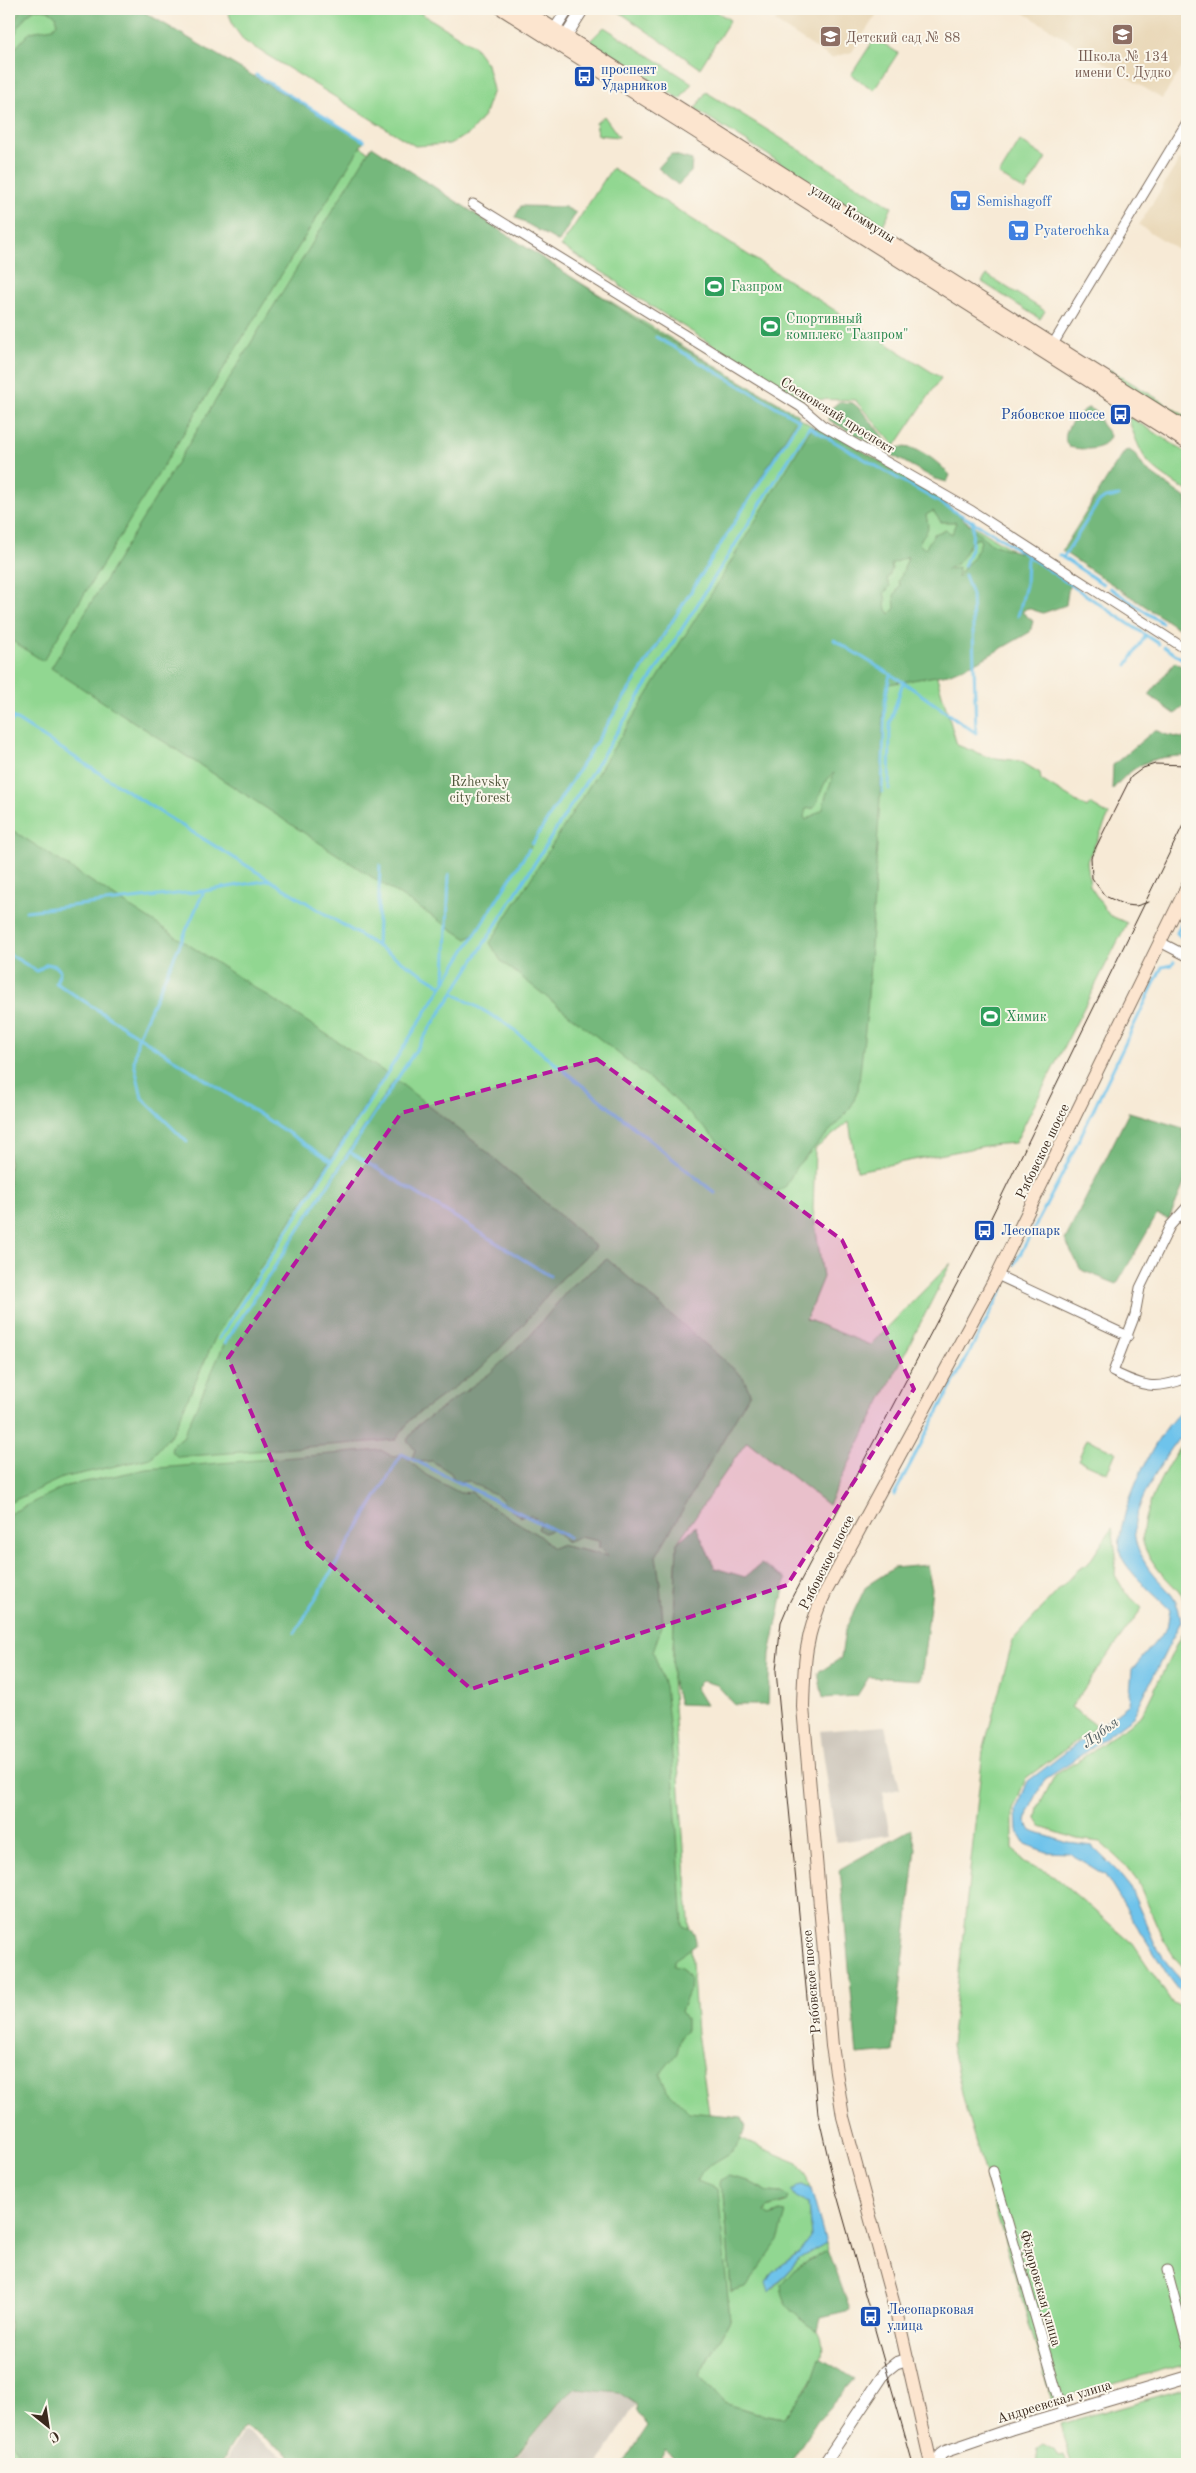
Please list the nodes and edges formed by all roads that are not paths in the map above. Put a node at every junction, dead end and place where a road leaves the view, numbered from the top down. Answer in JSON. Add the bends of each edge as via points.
{"nodes":[{"id":1,"x":502,"y":9,"type":"edge"},
{"id":2,"x":523,"y":9,"type":"edge"},
{"id":3,"x":568,"y":9,"type":"edge"},
{"id":4,"x":583,"y":9,"type":"edge"},
{"id":5,"x":559,"y":36,"type":"junction"},
{"id":6,"x":1187,"y":122,"type":"edge"},
{"id":7,"x":473,"y":204,"type":"dead end"},
{"id":8,"x":1050,"y":349,"type":"junction"},
{"id":9,"x":1187,"y":429,"type":"edge"},
{"id":10,"x":1187,"y":443,"type":"edge"},
{"id":11,"x":1187,"y":650,"type":"edge"},
{"id":12,"x":1187,"y":887,"type":"edge"},
{"id":13,"x":1160,"y":942,"type":"junction"},
{"id":14,"x":1187,"y":956,"type":"edge"},
{"id":15,"x":1187,"y":1206,"type":"edge"},
{"id":16,"x":997,"y":1275,"type":"junction"},
{"id":17,"x":1128,"y":1336,"type":"junction"},
{"id":18,"x":1187,"y":1378,"type":"edge"},
{"id":19,"x":993,"y":2171,"type":"dead end"},
{"id":20,"x":1167,"y":2270,"type":"dead end"},
{"id":21,"x":1187,"y":2344,"type":"edge"},
{"id":22,"x":908,"y":2359,"type":"junction"},
{"id":23,"x":1187,"y":2377,"type":"edge"},
{"id":24,"x":1063,"y":2413,"type":"junction"},
{"id":25,"x":824,"y":2464,"type":"edge"},
{"id":26,"x":931,"y":2464,"type":"edge"},
{"id":27,"x":938,"y":2464,"type":"edge"}],
"edges":[{"from":1,"to":5,"type":"main road","name":"улица Коммуны"},
{"from":2,"to":5,"type":"main road","name":"улица Коммуны"},
{"from":3,"to":5,"type":"street"},
{"from":4,"to":5,"type":"street"},
{"from":5,"to":8,"type":"main road","name":"улица Коммуны"},
{"from":6,"to":8,"type":"street"},
{"from":7,"to":11,"type":"street","name":"Сосновский проспект","via":[[801,407],[822,425],[972,511]]},
{"from":8,"to":9,"type":"main road","name":"улица Коммуны"},
{"from":8,"to":10,"type":"main road","name":"улица Коммуны"},
{"from":12,"to":13,"type":"main road","name":"Рябовское шоссе"},
{"from":13,"to":14,"type":"street"},
{"from":13,"to":16,"type":"main road","name":"Рябовское шоссе"},
{"from":15,"to":17,"type":"street","via":[[1170,1226],[1140,1288]]},
{"from":16,"to":17,"type":"street"},
{"from":16,"to":22,"type":"main road","name":"Рябовское шоссе","via":[[824,1593],[814,1615],[804,1660],[803,1707],[832,2046],[843,2118]]},
{"from":17,"to":18,"type":"street","via":[[1113,1372],[1143,1386],[1164,1385]]},
{"from":19,"to":24,"type":"street","name":"Фёдоровская улица"},
{"from":20,"to":21,"type":"street"},
{"from":22,"to":25,"type":"street","via":[[886,2371]]},
{"from":22,"to":26,"type":"main road","name":"Рябовское шоссе"},
{"from":23,"to":24,"type":"street","name":"Андреевская улица"},
{"from":24,"to":27,"type":"street","name":"Андреевская улица","via":[[944,2452]]}]}
